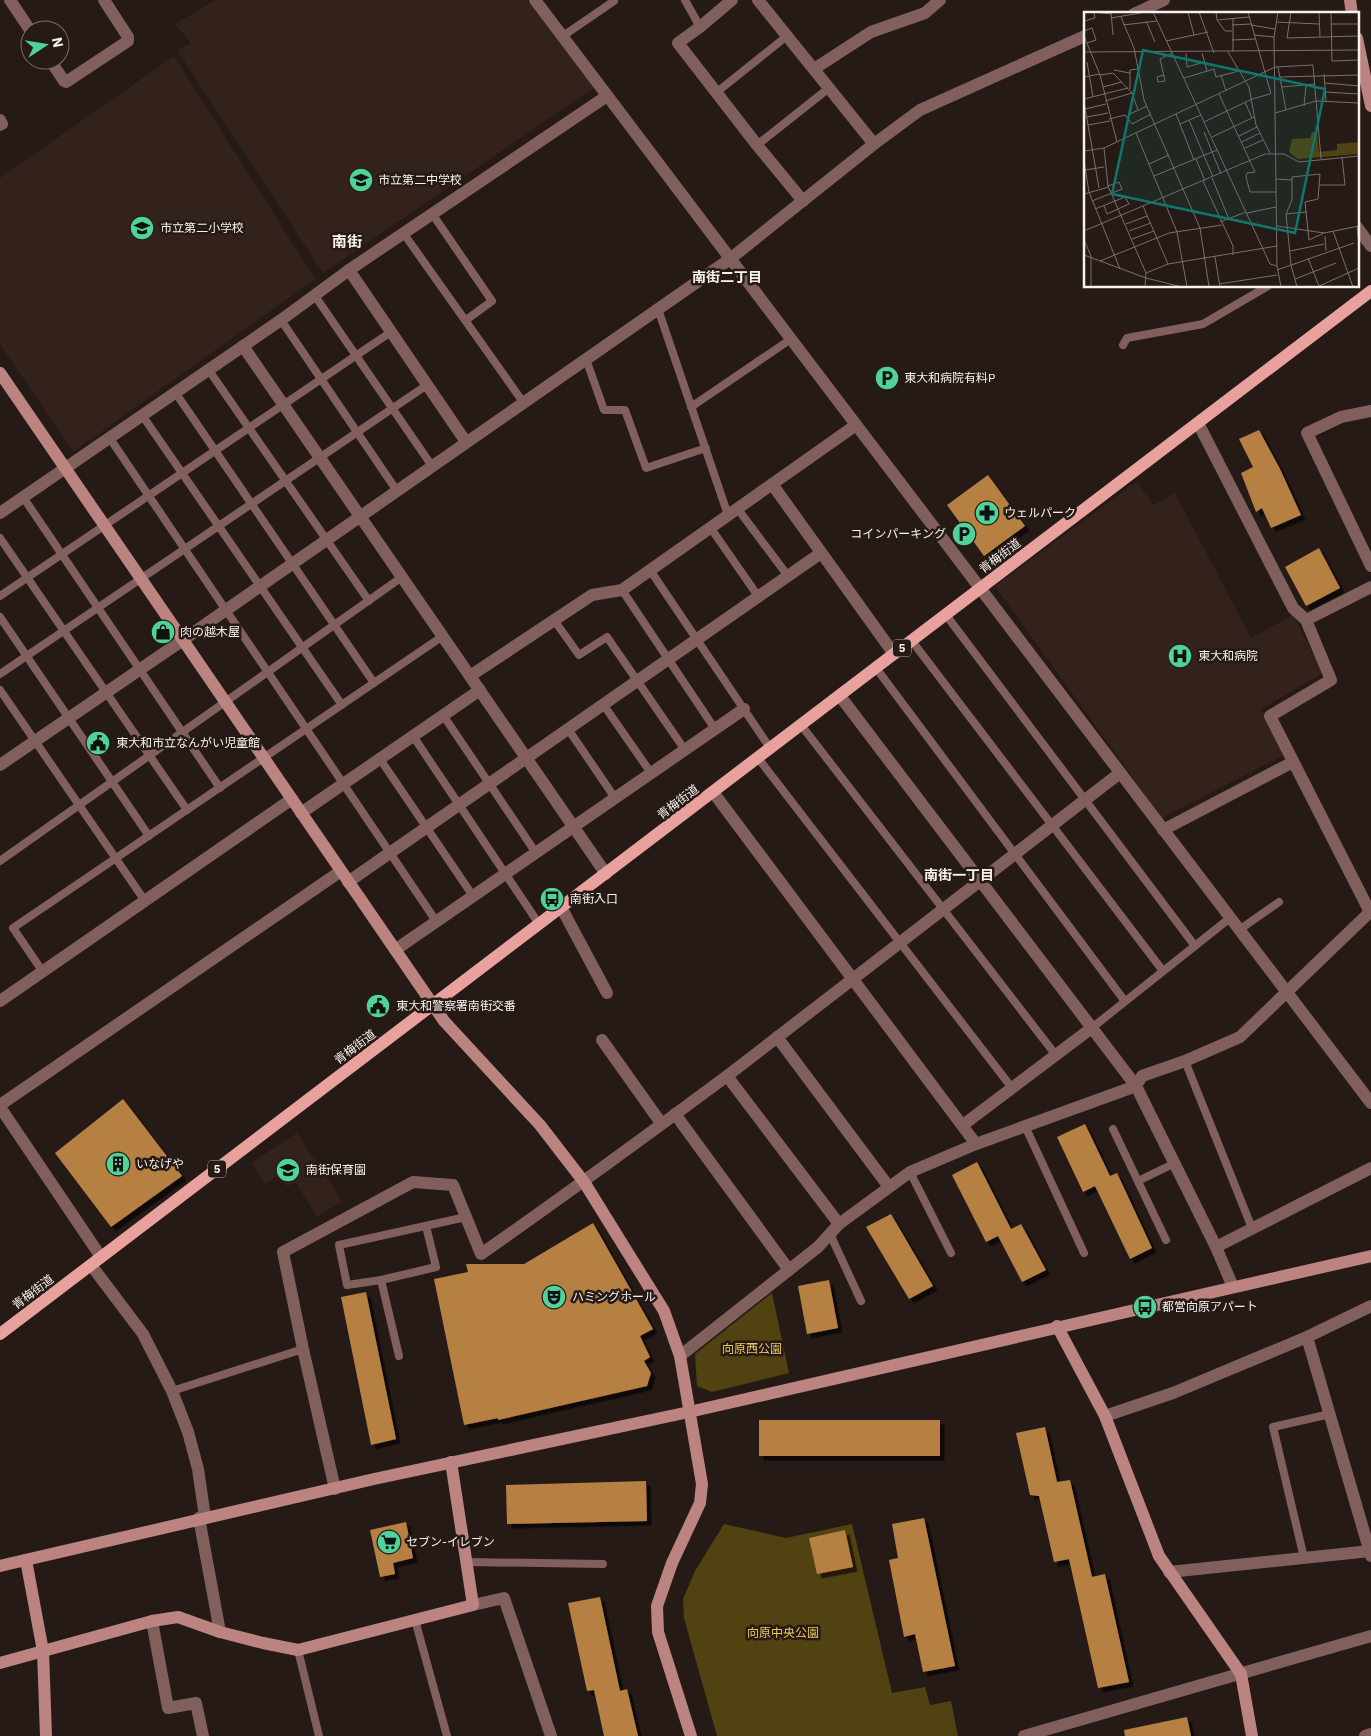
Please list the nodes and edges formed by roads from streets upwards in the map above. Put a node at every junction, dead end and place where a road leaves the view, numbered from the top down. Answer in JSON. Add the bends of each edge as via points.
{"nodes":[{"id":1,"x":10,"y":0,"type":"edge"},
{"id":2,"x":104,"y":0,"type":"edge"},
{"id":3,"x":535,"y":0,"type":"edge"},
{"id":4,"x":732,"y":0,"type":"edge"},
{"id":5,"x":758,"y":0,"type":"edge"},
{"id":6,"x":940,"y":0,"type":"edge"},
{"id":7,"x":1164,"y":0,"type":"edge"},
{"id":8,"x":1138,"y":12,"type":"edge"},
{"id":9,"x":23,"y":20,"type":"edge"},
{"id":10,"x":1084,"y":36,"type":"edge"},
{"id":11,"x":1358,"y":43,"type":"edge"},
{"id":12,"x":814,"y":69,"type":"junction"},
{"id":13,"x":57,"y":70,"type":"edge"},
{"id":14,"x":607,"y":96,"type":"junction"},
{"id":15,"x":1371,"y":106,"type":"edge"},
{"id":16,"x":0,"y":120,"type":"edge"},
{"id":17,"x":0,"y":125,"type":"edge"},
{"id":18,"x":874,"y":144,"type":"junction"},
{"id":19,"x":803,"y":200,"type":"junction"},
{"id":20,"x":1358,"y":230,"type":"edge"},
{"id":21,"x":1371,"y":246,"type":"edge"},
{"id":22,"x":730,"y":259,"type":"junction"},
{"id":23,"x":349,"y":270,"type":"junction"},
{"id":24,"x":1371,"y":291,"type":"edge"},
{"id":25,"x":243,"y":346,"type":"junction"},
{"id":26,"x":0,"y":373,"type":"edge"},
{"id":27,"x":1371,"y":411,"type":"edge"},
{"id":28,"x":1198,"y":423,"type":"junction"},
{"id":29,"x":856,"y":425,"type":"junction"},
{"id":30,"x":466,"y":442,"type":"junction"},
{"id":31,"x":66,"y":468,"type":"junction"},
{"id":32,"x":772,"y":484,"type":"junction"},
{"id":33,"x":0,"y":513,"type":"edge"},
{"id":34,"x":360,"y":516,"type":"junction"},
{"id":35,"x":821,"y":552,"type":"junction"},
{"id":36,"x":1371,"y":566,"type":"edge"},
{"id":37,"x":1371,"y":587,"type":"edge"},
{"id":38,"x":980,"y":589,"type":"junction"},
{"id":39,"x":1306,"y":620,"type":"junction"},
{"id":40,"x":183,"y":640,"type":"junction"},
{"id":41,"x":894,"y":654,"type":"junction"},
{"id":42,"x":470,"y":676,"type":"junction"},
{"id":43,"x":480,"y":690,"type":"junction"},
{"id":44,"x":840,"y":696,"type":"junction"},
{"id":45,"x":744,"y":710,"type":"road end"},
{"id":46,"x":526,"y":758,"type":"junction"},
{"id":47,"x":1293,"y":762,"type":"junction"},
{"id":48,"x":0,"y":765,"type":"edge"},
{"id":49,"x":1120,"y":773,"type":"junction"},
{"id":50,"x":713,"y":792,"type":"junction"},
{"id":51,"x":292,"y":799,"type":"junction"},
{"id":52,"x":301,"y":813,"type":"junction"},
{"id":53,"x":573,"y":827,"type":"junction"},
{"id":54,"x":1163,"y":830,"type":"junction"},
{"id":55,"x":606,"y":874,"type":"junction"},
{"id":56,"x":345,"y":876,"type":"junction"},
{"id":57,"x":981,"y":880,"type":"junction"},
{"id":58,"x":561,"y":907,"type":"junction"},
{"id":59,"x":1371,"y":912,"type":"edge"},
{"id":60,"x":395,"y":950,"type":"junction"},
{"id":61,"x":853,"y":978,"type":"junction"},
{"id":62,"x":1286,"y":992,"type":"junction"},
{"id":63,"x":607,"y":993,"type":"dead end"},
{"id":64,"x":0,"y":1001,"type":"edge"},
{"id":65,"x":433,"y":1005,"type":"junction"},
{"id":66,"x":1093,"y":1027,"type":"junction"},
{"id":67,"x":777,"y":1037,"type":"junction"},
{"id":68,"x":602,"y":1040,"type":"dead end"},
{"id":69,"x":727,"y":1076,"type":"junction"},
{"id":70,"x":1136,"y":1086,"type":"junction"},
{"id":71,"x":1371,"y":1102,"type":"edge"},
{"id":72,"x":0,"y":1106,"type":"edge"},
{"id":73,"x":675,"y":1114,"type":"junction"},
{"id":74,"x":661,"y":1123,"type":"junction"},
{"id":75,"x":963,"y":1125,"type":"junction"},
{"id":76,"x":976,"y":1144,"type":"junction"},
{"id":77,"x":1371,"y":1168,"type":"edge"},
{"id":78,"x":584,"y":1182,"type":"junction"},
{"id":79,"x":889,"y":1187,"type":"junction"},
{"id":80,"x":839,"y":1224,"type":"junction"},
{"id":81,"x":1216,"y":1248,"type":"junction"},
{"id":82,"x":1371,"y":1256,"type":"edge"},
{"id":83,"x":96,"y":1261,"type":"junction"},
{"id":84,"x":789,"y":1270,"type":"junction"},
{"id":85,"x":1233,"y":1287,"type":"junction"},
{"id":86,"x":1371,"y":1306,"type":"edge"},
{"id":87,"x":1057,"y":1326,"type":"junction"},
{"id":88,"x":0,"y":1334,"type":"edge"},
{"id":89,"x":1307,"y":1336,"type":"junction"},
{"id":90,"x":680,"y":1356,"type":"junction"},
{"id":91,"x":689,"y":1412,"type":"junction"},
{"id":92,"x":1105,"y":1416,"type":"junction"},
{"id":93,"x":452,"y":1462,"type":"junction"},
{"id":94,"x":335,"y":1489,"type":"junction"},
{"id":95,"x":202,"y":1518,"type":"junction"},
{"id":96,"x":1370,"y":1553,"type":"edge"},
{"id":97,"x":26,"y":1560,"type":"junction"},
{"id":98,"x":0,"y":1566,"type":"edge"},
{"id":99,"x":1169,"y":1572,"type":"junction"},
{"id":100,"x":473,"y":1605,"type":"junction"},
{"id":101,"x":152,"y":1621,"type":"junction"},
{"id":102,"x":220,"y":1632,"type":"junction"},
{"id":103,"x":1371,"y":1636,"type":"edge"},
{"id":104,"x":43,"y":1651,"type":"junction"},
{"id":105,"x":0,"y":1663,"type":"edge"},
{"id":106,"x":1241,"y":1674,"type":"junction"},
{"id":107,"x":1371,"y":1734,"type":"edge"},
{"id":108,"x":46,"y":1736,"type":"edge"},
{"id":109,"x":203,"y":1736,"type":"edge"},
{"id":110,"x":551,"y":1736,"type":"edge"},
{"id":111,"x":692,"y":1736,"type":"edge"},
{"id":112,"x":1024,"y":1736,"type":"edge"},
{"id":113,"x":1252,"y":1736,"type":"edge"},
{"id":114,"x":1364,"y":1736,"type":"edge"}],
"edges":[{"from":1,"to":9,"type":"street"},
{"from":2,"to":13,"type":"street","via":[[128,41],[66,82]]},
{"from":3,"to":14,"type":"street"},
{"from":4,"to":19,"type":"street","via":[[678,43]]},
{"from":5,"to":12,"type":"street"},
{"from":6,"to":12,"type":"street","via":[[924,13],[871,32]]},
{"from":7,"to":8,"type":"street"},
{"from":10,"to":18,"type":"street","via":[[920,110]]},
{"from":11,"to":15,"type":"street"},
{"from":12,"to":18,"type":"street"},
{"from":14,"to":22,"type":"street"},
{"from":14,"to":23,"type":"street"},
{"from":16,"to":17,"type":"street"},
{"from":18,"to":19,"type":"street"},
{"from":19,"to":22,"type":"street"},
{"from":20,"to":21,"type":"street"},
{"from":22,"to":29,"type":"street"},
{"from":22,"to":30,"type":"street"},
{"from":23,"to":25,"type":"street"},
{"from":23,"to":30,"type":"street"},
{"from":24,"to":28,"type":"main road","name":"青梅街道","number":"5"},
{"from":25,"to":31,"type":"street"},
{"from":25,"to":34,"type":"street"},
{"from":26,"to":31,"type":"street"},
{"from":27,"to":36,"type":"street","via":[[1341,418],[1307,433]]},
{"from":28,"to":38,"type":"main road","name":"青梅街道","number":"5"},
{"from":28,"to":39,"type":"street","via":[[1293,608]]},
{"from":29,"to":32,"type":"street"},
{"from":29,"to":38,"type":"street"},
{"from":30,"to":34,"type":"street"},
{"from":31,"to":33,"type":"street"},
{"from":31,"to":40,"type":"street"},
{"from":32,"to":35,"type":"street"},
{"from":32,"to":42,"type":"street","via":[[622,590],[592,595]]},
{"from":34,"to":40,"type":"street"},
{"from":34,"to":42,"type":"street"},
{"from":35,"to":41,"type":"street"},
{"from":35,"to":46,"type":"street"},
{"from":37,"to":39,"type":"street"},
{"from":38,"to":41,"type":"main road","name":"青梅街道","number":"5"},
{"from":38,"to":49,"type":"street"},
{"from":39,"to":47,"type":"street","via":[[1331,680],[1270,716]]},
{"from":40,"to":48,"type":"street"},
{"from":40,"to":51,"type":"street"},
{"from":41,"to":44,"type":"main road","name":"青梅街道","number":"5"},
{"from":42,"to":43,"type":"street"},
{"from":43,"to":46,"type":"street"},
{"from":43,"to":52,"type":"street"},
{"from":44,"to":50,"type":"main road","name":"青梅街道","number":"5"},
{"from":44,"to":57,"type":"street"},
{"from":45,"to":53,"type":"street"},
{"from":46,"to":53,"type":"street"},
{"from":46,"to":56,"type":"street","via":[[390,853]]},
{"from":47,"to":54,"type":"street"},
{"from":47,"to":59,"type":"street"},
{"from":49,"to":54,"type":"street"},
{"from":49,"to":57,"type":"street"},
{"from":50,"to":55,"type":"main road","name":"青梅街道","number":"5"},
{"from":50,"to":61,"type":"street"},
{"from":51,"to":52,"type":"street"},
{"from":51,"to":64,"type":"street"},
{"from":52,"to":56,"type":"street"},
{"from":53,"to":55,"type":"street"},
{"from":53,"to":60,"type":"street"},
{"from":54,"to":62,"type":"street"},
{"from":55,"to":58,"type":"main road","name":"青梅街道","number":"5"},
{"from":56,"to":60,"type":"street"},
{"from":56,"to":72,"type":"street"},
{"from":57,"to":61,"type":"street"},
{"from":57,"to":66,"type":"street"},
{"from":58,"to":63,"type":"street"},
{"from":58,"to":65,"type":"main road","name":"青梅街道","number":"5"},
{"from":59,"to":62,"type":"street"},
{"from":60,"to":65,"type":"street"},
{"from":61,"to":67,"type":"street"},
{"from":61,"to":75,"type":"street"},
{"from":62,"to":70,"type":"street","via":[[1240,1037],[1142,1076]]},
{"from":62,"to":71,"type":"street"},
{"from":65,"to":78,"type":"street","via":[[540,1125]]},
{"from":65,"to":83,"type":"main road","name":"青梅街道","number":"5"},
{"from":66,"to":70,"type":"street"},
{"from":66,"to":75,"type":"street"},
{"from":67,"to":69,"type":"street"},
{"from":67,"to":79,"type":"street"},
{"from":68,"to":74,"type":"street"},
{"from":69,"to":73,"type":"street"},
{"from":69,"to":80,"type":"street"},
{"from":70,"to":76,"type":"street"},
{"from":70,"to":81,"type":"street"},
{"from":72,"to":83,"type":"street"},
{"from":73,"to":74,"type":"street"},
{"from":73,"to":84,"type":"street"},
{"from":74,"to":78,"type":"street"},
{"from":75,"to":76,"type":"street"},
{"from":76,"to":79,"type":"street","via":[[910,1172]]},
{"from":77,"to":81,"type":"street"},
{"from":78,"to":90,"type":"street","via":[[664,1311]]},
{"from":78,"to":94,"type":"street","via":[[481,1254],[453,1185],[413,1182],[283,1252]]},
{"from":79,"to":80,"type":"street"},
{"from":80,"to":84,"type":"street","via":[[818,1247]]},
{"from":81,"to":85,"type":"street"},
{"from":82,"to":85,"type":"street"},
{"from":83,"to":88,"type":"main road","name":"青梅街道","number":"5"},
{"from":83,"to":95,"type":"street","via":[[143,1334],[172,1391],[198,1469]]},
{"from":84,"to":90,"type":"street"},
{"from":85,"to":87,"type":"street"},
{"from":86,"to":89,"type":"street"},
{"from":87,"to":91,"type":"street"},
{"from":87,"to":92,"type":"street"},
{"from":89,"to":92,"type":"street","via":[[1173,1393]]},
{"from":89,"to":96,"type":"street"},
{"from":90,"to":91,"type":"street"},
{"from":91,"to":93,"type":"street"},
{"from":91,"to":111,"type":"street","via":[[702,1484],[700,1503],[672,1563],[657,1606],[658,1632]]},
{"from":92,"to":99,"type":"street","via":[[1159,1556]]},
{"from":93,"to":94,"type":"street"},
{"from":93,"to":100,"type":"street"},
{"from":94,"to":95,"type":"street"},
{"from":95,"to":97,"type":"street"},
{"from":95,"to":102,"type":"street"},
{"from":96,"to":99,"type":"street"},
{"from":97,"to":98,"type":"street"},
{"from":97,"to":104,"type":"street"},
{"from":99,"to":106,"type":"street"},
{"from":100,"to":102,"type":"street","via":[[298,1650]]},
{"from":100,"to":110,"type":"street","via":[[504,1598]]},
{"from":101,"to":102,"type":"street","via":[[178,1617]]},
{"from":101,"to":104,"type":"street"},
{"from":101,"to":109,"type":"street","via":[[168,1708],[196,1703]]},
{"from":103,"to":106,"type":"street"},
{"from":104,"to":105,"type":"street"},
{"from":104,"to":108,"type":"street"},
{"from":106,"to":112,"type":"street"},
{"from":106,"to":113,"type":"street"},
{"from":107,"to":114,"type":"street"}]}
